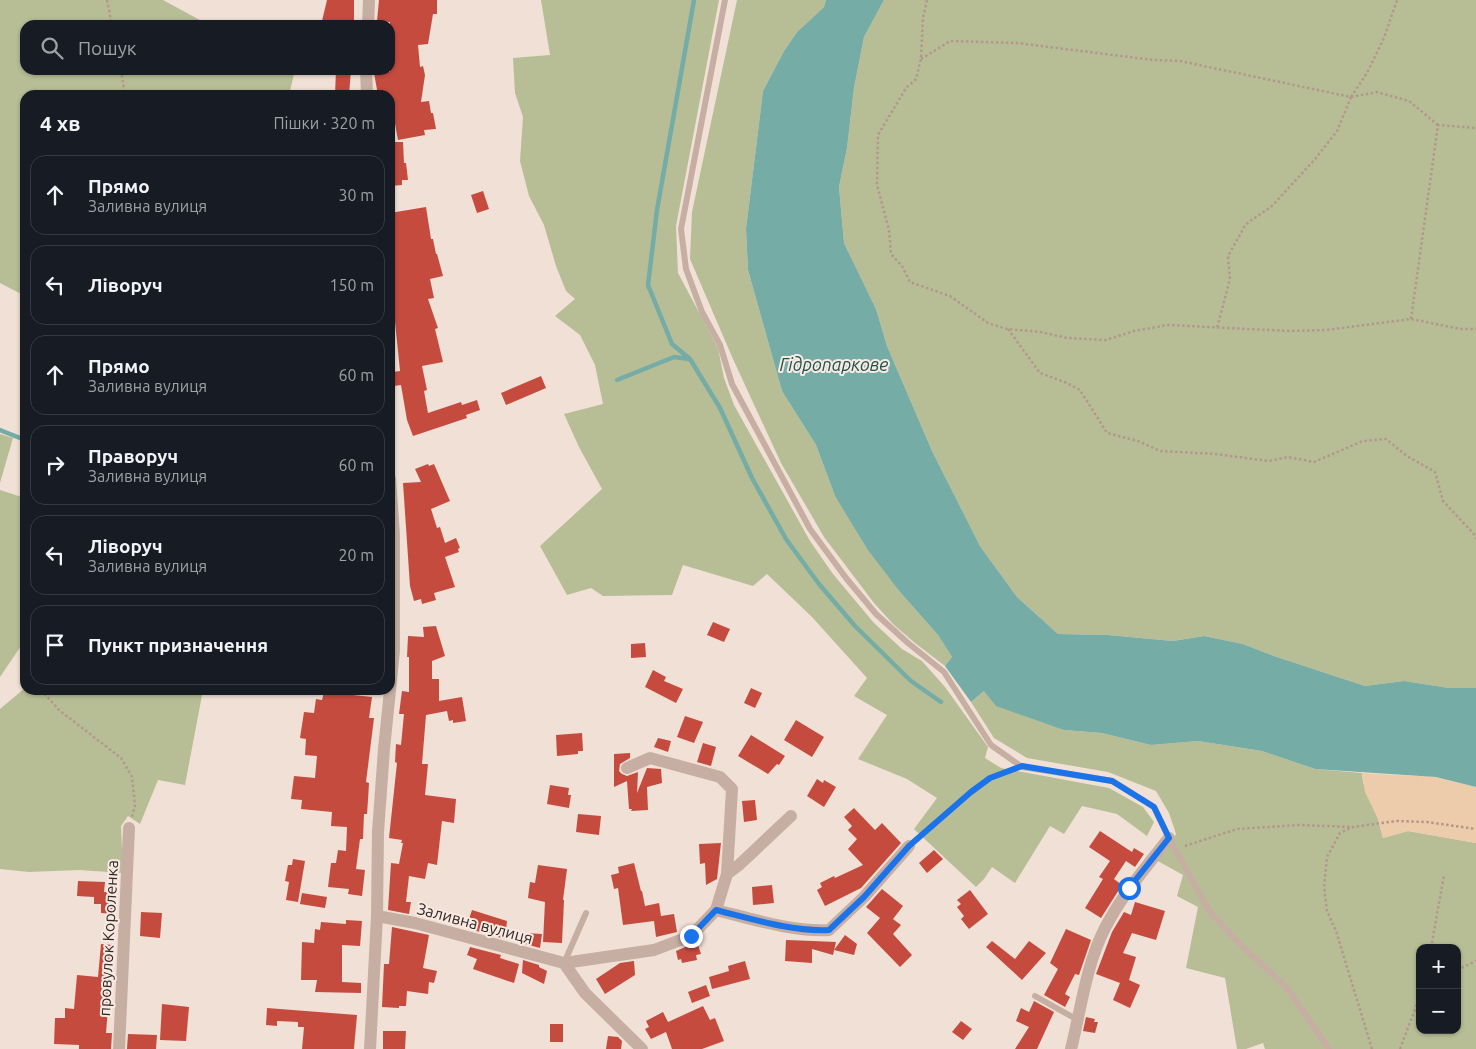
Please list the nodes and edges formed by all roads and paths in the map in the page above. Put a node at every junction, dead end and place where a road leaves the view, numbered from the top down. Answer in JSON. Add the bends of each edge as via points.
{"nodes":[{"id":1,"x":107,"y":0,"type":"edge"},
{"id":2,"x":370,"y":0,"type":"edge"},
{"id":3,"x":725,"y":0,"type":"edge"},
{"id":4,"x":927,"y":0,"type":"edge"},
{"id":5,"x":1397,"y":0,"type":"edge"},
{"id":6,"x":111,"y":20,"type":"edge"},
{"id":7,"x":368,"y":20,"type":"edge"},
{"id":8,"x":921,"y":59,"type":"junction"},
{"id":9,"x":122,"y":75,"type":"edge"},
{"id":10,"x":366,"y":75,"type":"edge"},
{"id":11,"x":124,"y":90,"type":"edge"},
{"id":12,"x":367,"y":90,"type":"edge"},
{"id":13,"x":1351,"y":98,"type":"junction"},
{"id":14,"x":1438,"y":125,"type":"junction"},
{"id":15,"x":1476,"y":128,"type":"edge"},
{"id":16,"x":1411,"y":319,"type":"junction"},
{"id":17,"x":1217,"y":328,"type":"junction"},
{"id":18,"x":1008,"y":329,"type":"junction"},
{"id":19,"x":1476,"y":329,"type":"edge"},
{"id":20,"x":1476,"y":539,"type":"edge"},
{"id":21,"x":46,"y":695,"type":"edge"},
{"id":22,"x":390,"y":695,"type":"edge"},
{"id":23,"x":1022,"y":766,"type":"junction"},
{"id":24,"x":627,"y":768,"type":"dead end"},
{"id":25,"x":791,"y":816,"type":"dead end"},
{"id":26,"x":1353,"y":827,"type":"junction"},
{"id":27,"x":129,"y":828,"type":"joint"},
{"id":28,"x":1476,"y":829,"type":"edge"},
{"id":29,"x":1172,"y":843,"type":"junction"},
{"id":30,"x":909,"y":846,"type":"joint"},
{"id":31,"x":727,"y":874,"type":"junction"},
{"id":32,"x":1444,"y":875,"type":"dead end"},
{"id":33,"x":716,"y":910,"type":"junction"},
{"id":34,"x":586,"y":914,"type":"dead end"},
{"id":35,"x":377,"y":916,"type":"junction"},
{"id":36,"x":1432,"y":944,"type":"edge"},
{"id":37,"x":1476,"y":961,"type":"edge"},
{"id":38,"x":564,"y":963,"type":"junction"},
{"id":39,"x":1461,"y":968,"type":"edge"},
{"id":40,"x":1035,"y":996,"type":"dead end"},
{"id":41,"x":1416,"y":1007,"type":"edge"},
{"id":42,"x":1078,"y":1020,"type":"junction"},
{"id":43,"x":119,"y":1049,"type":"edge"},
{"id":44,"x":370,"y":1049,"type":"edge"},
{"id":45,"x":642,"y":1049,"type":"edge"},
{"id":46,"x":1071,"y":1049,"type":"edge"},
{"id":47,"x":1329,"y":1049,"type":"edge"},
{"id":48,"x":1372,"y":1049,"type":"edge"},
{"id":49,"x":1400,"y":1049,"type":"edge"}],
"edges":[{"from":1,"to":6,"type":"path"},
{"from":2,"to":7,"type":"street"},
{"from":3,"to":23,"type":"lane","via":[[681,229],[686,269],[702,312],[720,345],[732,384],[810,529],[876,614],[944,672],[991,745]]},
{"from":4,"to":8,"type":"path"},
{"from":5,"to":13,"type":"path","via":[[1384,38]]},
{"from":8,"to":13,"type":"path","via":[[950,41],[1017,42],[1180,61]]},
{"from":8,"to":18,"type":"path","via":[[916,79],[906,88],[878,135],[878,185],[891,254],[910,282],[950,296],[988,323]]},
{"from":9,"to":11,"type":"path"},
{"from":10,"to":12,"type":"street"},
{"from":13,"to":14,"type":"path","via":[[1377,92],[1409,101]]},
{"from":13,"to":17,"type":"path","via":[[1337,131],[1316,158],[1272,206],[1246,224],[1228,256],[1230,279]]},
{"from":14,"to":15,"type":"path"},
{"from":14,"to":16,"type":"path"},
{"from":16,"to":17,"type":"path","via":[[1326,330]]},
{"from":16,"to":19,"type":"path"},
{"from":17,"to":18,"type":"path","via":[[1168,325],[1106,340]]},
{"from":18,"to":20,"type":"path","via":[[1040,373],[1080,390],[1107,433],[1160,451],[1269,461],[1288,457],[1314,462],[1363,441],[1386,439],[1435,472],[1443,501]]},
{"from":21,"to":27,"type":"path","via":[[59,710],[121,758],[132,776],[135,806]]},
{"from":22,"to":35,"type":"street","via":[[378,832]]},
{"from":23,"to":29,"type":"lane","via":[[1112,781],[1154,807]]},
{"from":23,"to":30,"type":"path","via":[[983,782]]},
{"from":24,"to":31,"type":"street","name":"Заливна вулиця","via":[[650,758],[720,777],[727,782],[732,789]]},
{"from":25,"to":31,"type":"street"},
{"from":26,"to":28,"type":"path","via":[[1427,822]]},
{"from":26,"to":29,"type":"path","via":[[1299,825],[1237,829]]},
{"from":26,"to":48,"type":"path","via":[[1340,833],[1327,857],[1324,887],[1327,911]]},
{"from":27,"to":43,"type":"street","name":"провулок Короленка"},
{"from":29,"to":42,"type":"street","via":[[1129,888],[1105,929],[1091,966]]},
{"from":29,"to":47,"type":"lane","via":[[1210,911],[1287,988]]},
{"from":30,"to":33,"type":"street","via":[[864,897],[829,930],[767,923]]},
{"from":31,"to":33,"type":"street","name":"Заливна вулиця"},
{"from":32,"to":36,"type":"path"},
{"from":33,"to":38,"type":"street","name":"Заливна вулиця","via":[[691,936],[654,950]]},
{"from":34,"to":38,"type":"lane"},
{"from":35,"to":38,"type":"street","name":"Заливна вулиця"},
{"from":35,"to":44,"type":"street"},
{"from":37,"to":39,"type":"path"},
{"from":38,"to":45,"type":"street","via":[[585,993]]},
{"from":40,"to":42,"type":"lane"},
{"from":41,"to":49,"type":"path"},
{"from":42,"to":46,"type":"street"}]}
